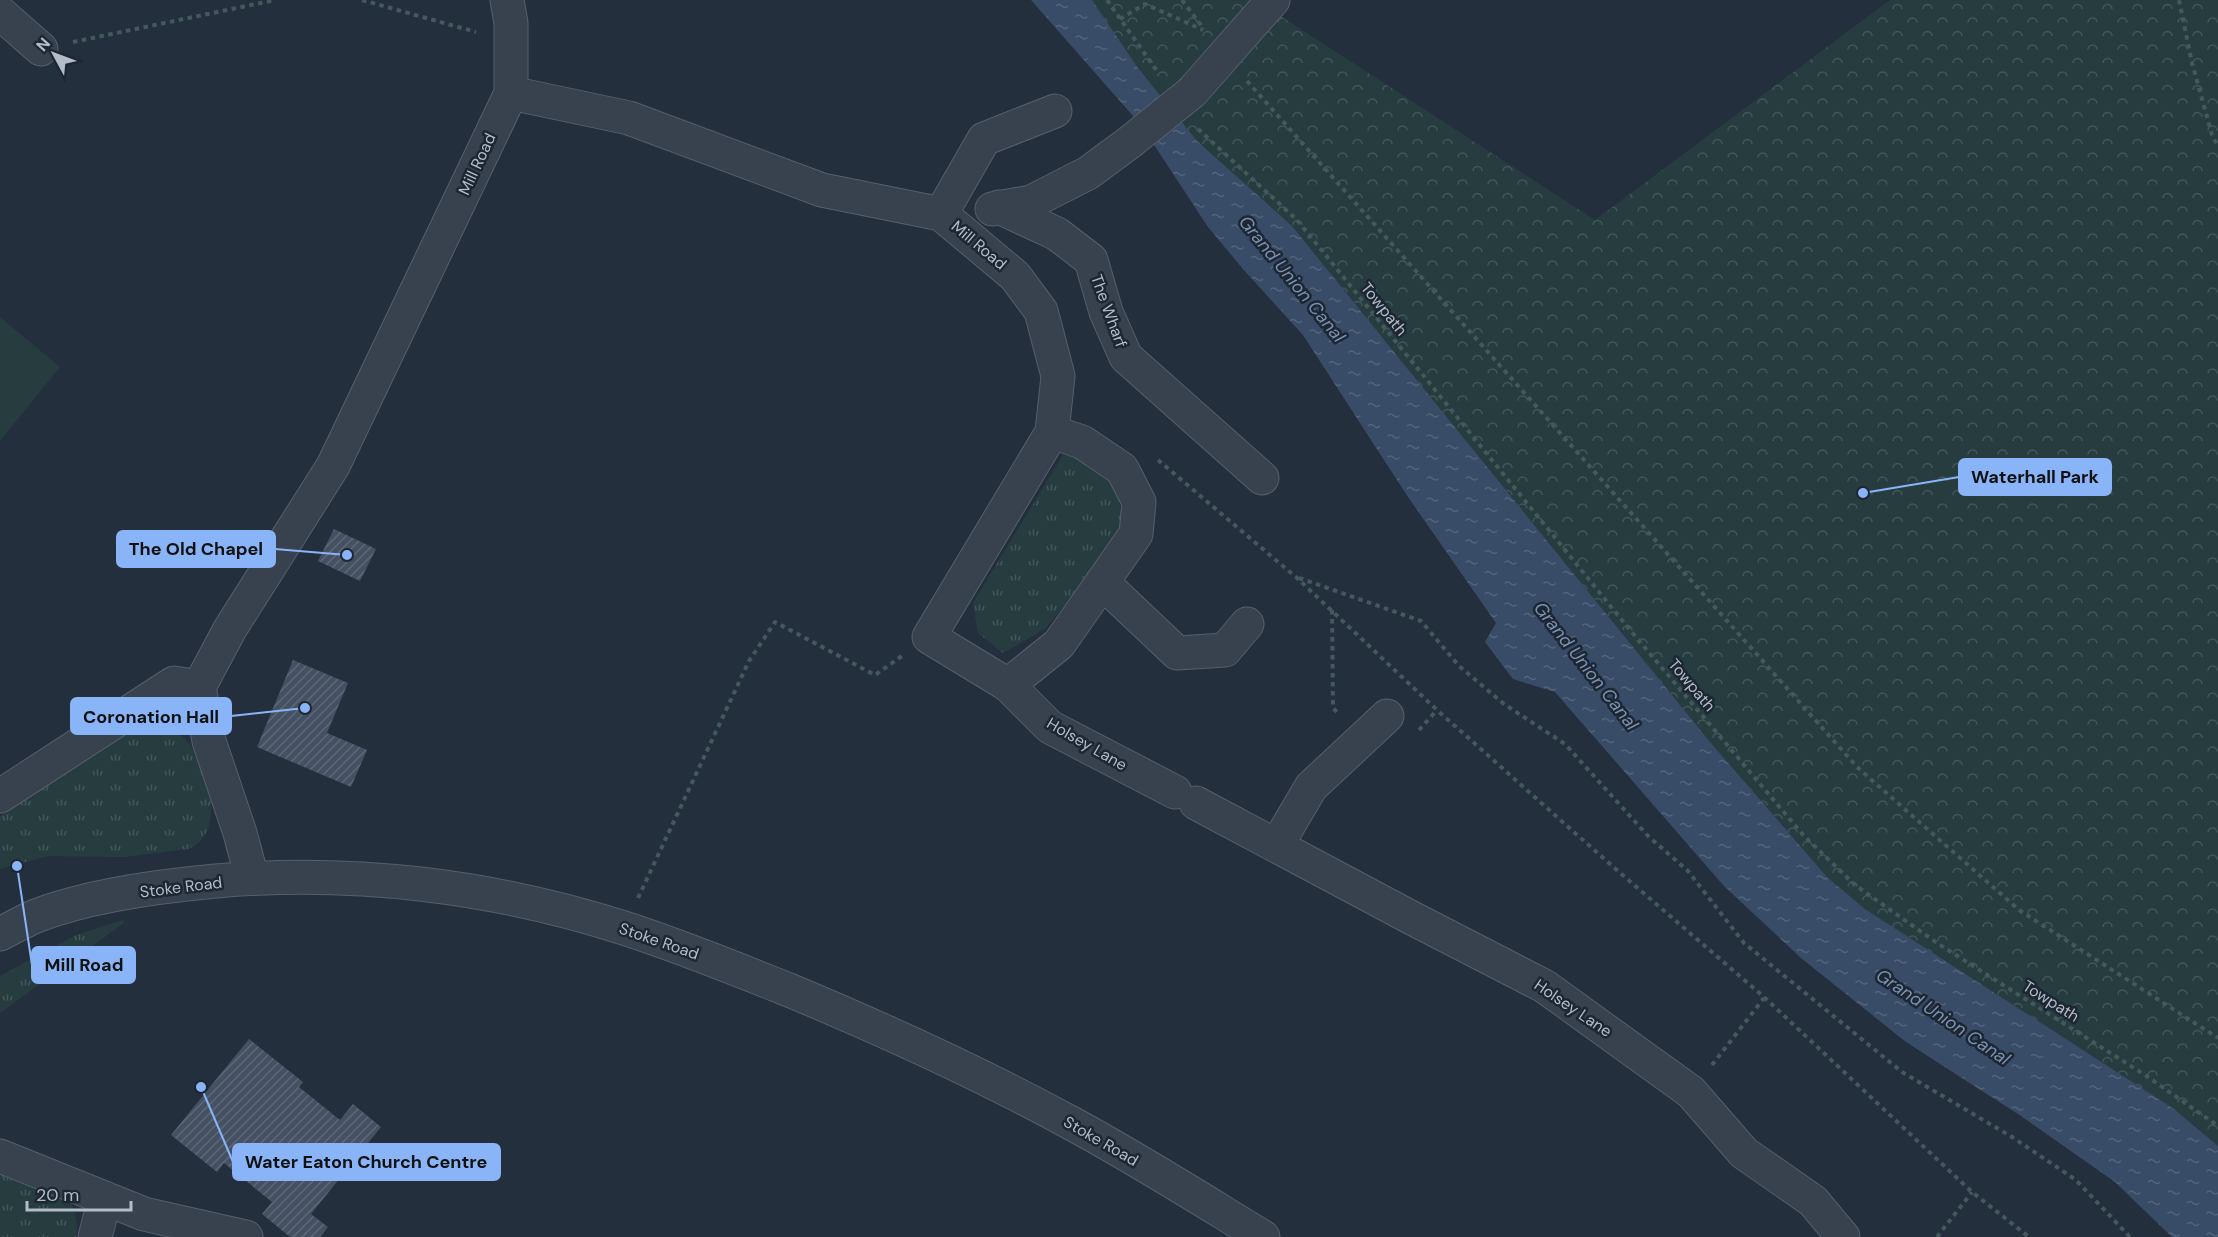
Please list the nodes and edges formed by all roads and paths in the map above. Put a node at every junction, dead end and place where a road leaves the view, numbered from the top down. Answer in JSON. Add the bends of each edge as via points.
{"nodes":[{"id":1,"x":275,"y":0,"type":"edge"},
{"id":2,"x":362,"y":0,"type":"edge"},
{"id":3,"x":507,"y":0,"type":"edge"},
{"id":4,"x":2179,"y":0,"type":"edge"},
{"id":5,"x":1270,"y":4,"type":"edge"},
{"id":6,"x":0,"y":13,"type":"edge"},
{"id":7,"x":1120,"y":19,"type":"dead end"},
{"id":8,"x":511,"y":42,"type":"junction"},
{"id":9,"x":1215,"y":43,"type":"junction"},
{"id":10,"x":41,"y":49,"type":"joint"},
{"id":11,"x":510,"y":93,"type":"junction"},
{"id":12,"x":1055,"y":111,"type":"dead end"},
{"id":13,"x":2218,"y":146,"type":"edge"},
{"id":14,"x":1235,"y":162,"type":"dead end"},
{"id":15,"x":999,"y":207,"type":"junction"},
{"id":16,"x":943,"y":216,"type":"junction"},
{"id":17,"x":1052,"y":432,"type":"junction"},
{"id":18,"x":1156,"y":459,"type":"dead end"},
{"id":19,"x":1262,"y":478,"type":"dead end"},
{"id":20,"x":1297,"y":578,"type":"junction"},
{"id":21,"x":1102,"y":582,"type":"junction"},
{"id":22,"x":1247,"y":624,"type":"dead end"},
{"id":23,"x":928,"y":637,"type":"junction"},
{"id":24,"x":1008,"y":685,"type":"junction"},
{"id":25,"x":199,"y":687,"type":"junction"},
{"id":26,"x":1387,"y":716,"type":"dead end"},
{"id":27,"x":0,"y":796,"type":"edge"},
{"id":28,"x":1277,"y":845,"type":"junction"},
{"id":29,"x":252,"y":878,"type":"junction"},
{"id":30,"x":624,"y":928,"type":"junction"},
{"id":31,"x":0,"y":934,"type":"edge"},
{"id":32,"x":1764,"y":997,"type":"junction"},
{"id":33,"x":2218,"y":1038,"type":"edge"},
{"id":34,"x":1691,"y":1092,"type":"junction"},
{"id":35,"x":2218,"y":1126,"type":"edge"},
{"id":36,"x":0,"y":1156,"type":"edge"},
{"id":37,"x":1972,"y":1192,"type":"junction"},
{"id":38,"x":105,"y":1198,"type":"junction"},
{"id":39,"x":95,"y":1237,"type":"edge"},
{"id":40,"x":246,"y":1237,"type":"edge"},
{"id":41,"x":1263,"y":1237,"type":"edge"},
{"id":42,"x":1843,"y":1237,"type":"edge"},
{"id":43,"x":1937,"y":1237,"type":"edge"},
{"id":44,"x":2029,"y":1237,"type":"edge"},
{"id":45,"x":2130,"y":1237,"type":"edge"}],
"edges":[{"from":1,"to":10,"type":"path"},
{"from":2,"to":8,"type":"path"},
{"from":3,"to":8,"type":"street"},
{"from":4,"to":13,"type":"path","via":[[2192,63]]},
{"from":5,"to":9,"type":"street"},
{"from":6,"to":10,"type":"street"},
{"from":7,"to":9,"type":"path","via":[[1144,4]]},
{"from":8,"to":11,"type":"street"},
{"from":9,"to":15,"type":"street","bridge":true,"via":[[1191,92],[1130,142],[1088,173],[1031,201]]},
{"from":9,"to":33,"type":"path","via":[[1857,767],[2019,910]]},
{"from":11,"to":16,"type":"street","name":"Mill Road","via":[[629,118],[822,190]]},
{"from":11,"to":25,"type":"street","name":"Mill Road","via":[[333,466],[230,629]]},
{"from":12,"to":16,"type":"street","via":[[984,140]]},
{"from":14,"to":35,"type":"path","name":"Towpath","via":[[1297,220],[1630,630],[1804,836],[1855,885],[1937,943]]},
{"from":15,"to":16,"type":"street"},
{"from":15,"to":19,"type":"street","name":"The Wharf","via":[[1056,234],[1091,260],[1106,312],[1125,357]]},
{"from":16,"to":17,"type":"street","name":"Mill Road","via":[[1015,276],[1041,311],[1059,376]]},
{"from":17,"to":21,"type":"street","via":[[1082,442],[1122,469],[1139,502],[1136,534]]},
{"from":17,"to":23,"type":"street","name":"Mill Road"},
{"from":18,"to":20,"type":"path"},
{"from":20,"to":32,"type":"path","via":[[1437,710]]},
{"from":20,"to":45,"type":"path","via":[[1421,621],[1459,666],[1504,704],[1565,744],[1648,836],[1688,871],[1744,943],[1902,1072],[2076,1180]]},
{"from":21,"to":22,"type":"street","via":[[1177,653],[1224,650]]},
{"from":21,"to":24,"type":"street","via":[[1059,644]]},
{"from":23,"to":24,"type":"street"},
{"from":23,"to":30,"type":"path","via":[[874,675],[775,622],[748,661]]},
{"from":24,"to":28,"type":"street","name":"Holsey Lane","via":[[1050,727]]},
{"from":25,"to":27,"type":"street","via":[[174,683]]},
{"from":25,"to":29,"type":"street","via":[[209,741]]},
{"from":26,"to":28,"type":"street","via":[[1311,787]]},
{"from":28,"to":34,"type":"street","name":"Holsey Lane","via":[[1544,986]]},
{"from":29,"to":30,"type":"street","name":"Stoke Road","via":[[315,877],[421,884],[519,901]]},
{"from":29,"to":31,"type":"street","name":"Stoke Road","via":[[146,890],[74,905],[37,916]]},
{"from":30,"to":41,"type":"street","name":"Stoke Road","via":[[764,980],[942,1058],[1072,1124]]},
{"from":32,"to":34,"type":"path"},
{"from":32,"to":37,"type":"path"},
{"from":34,"to":42,"type":"street","name":"Holsey Lane","via":[[1744,1153],[1813,1201]]},
{"from":36,"to":38,"type":"street"},
{"from":37,"to":43,"type":"path"},
{"from":37,"to":44,"type":"path"},
{"from":38,"to":39,"type":"street"},
{"from":38,"to":40,"type":"street","via":[[144,1214]]}]}
